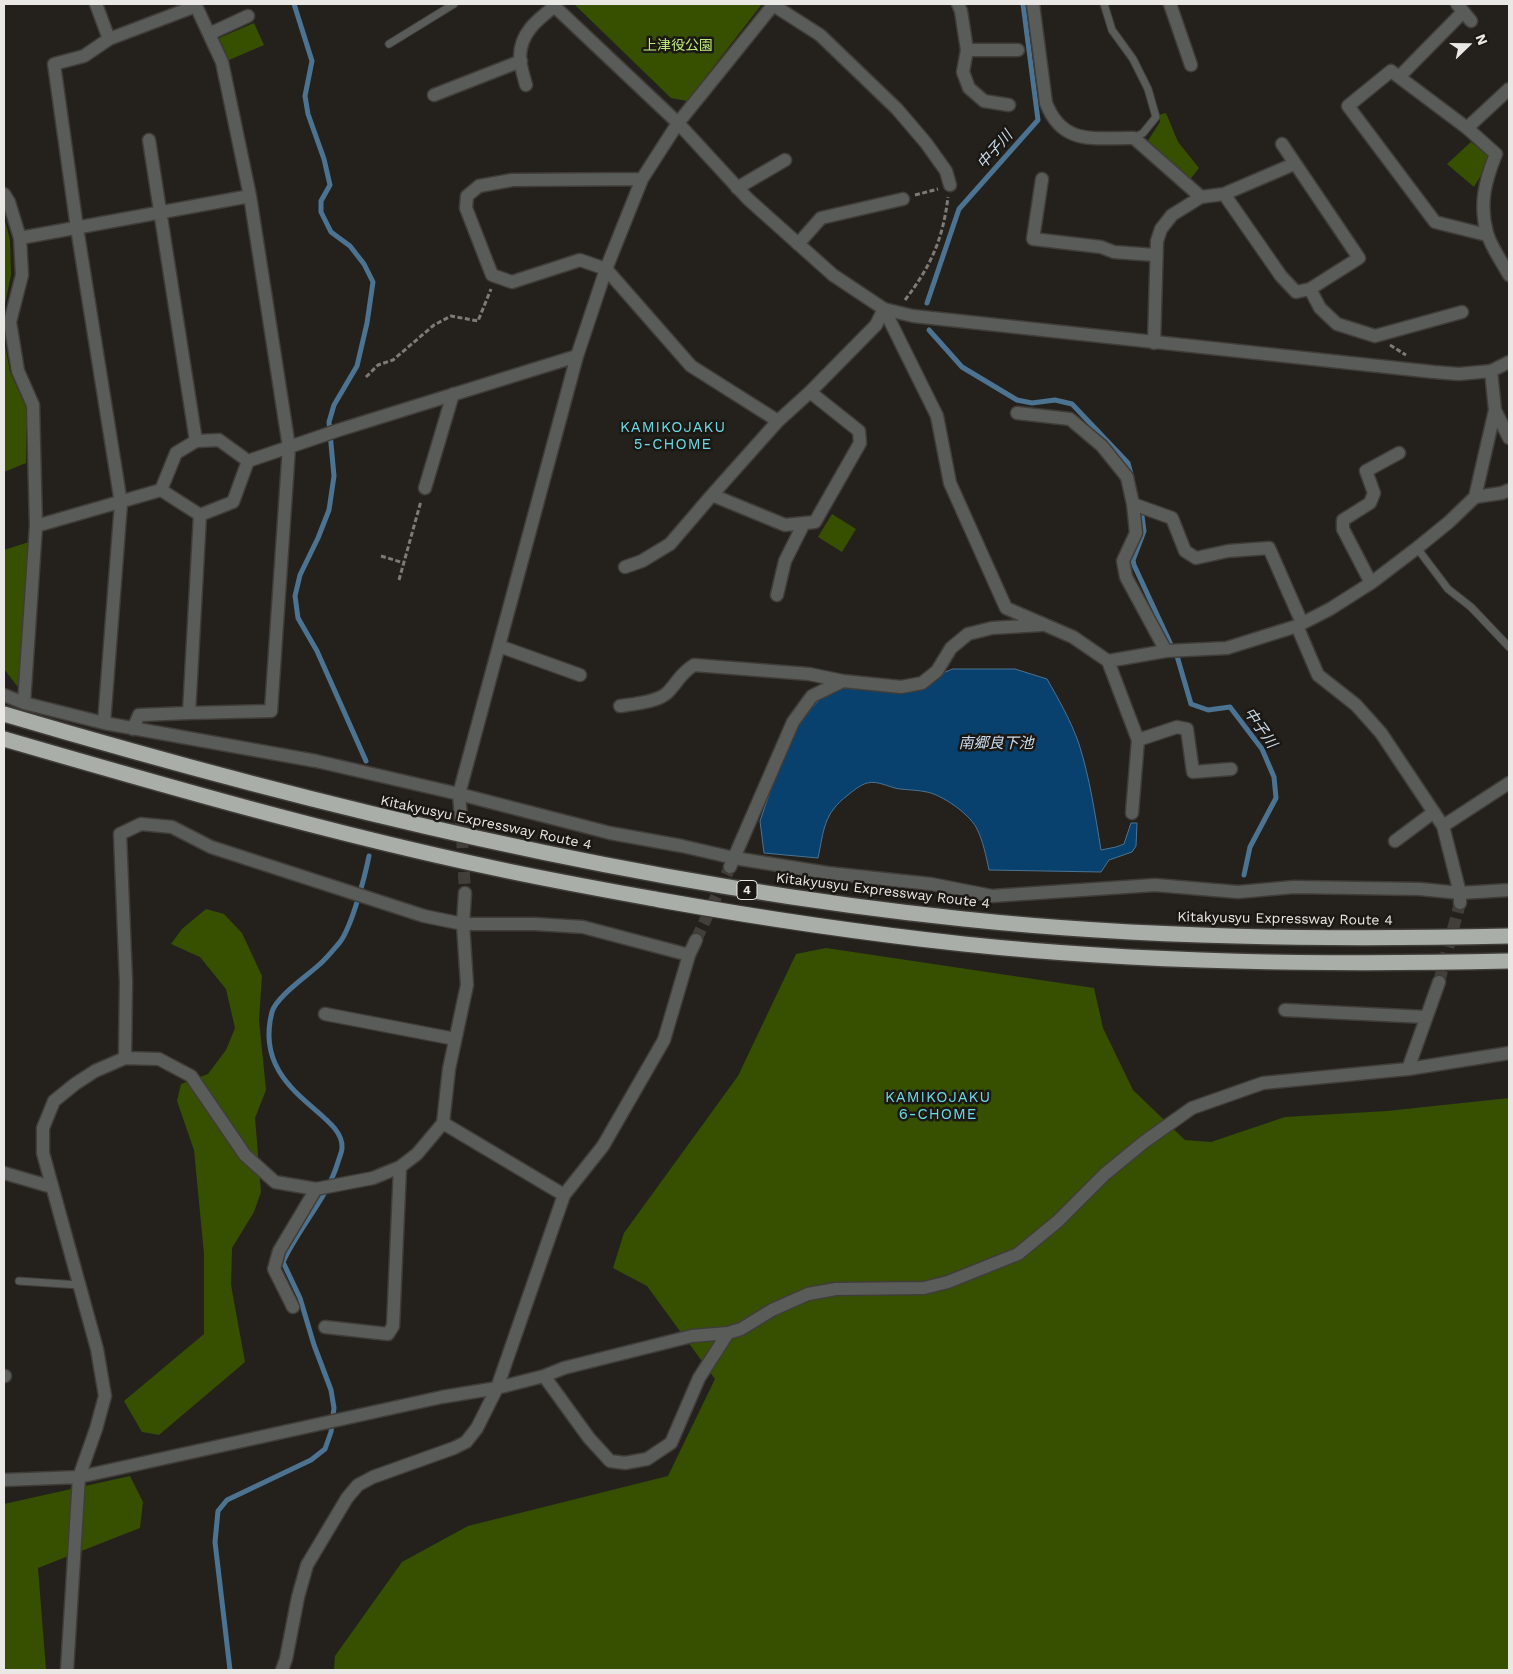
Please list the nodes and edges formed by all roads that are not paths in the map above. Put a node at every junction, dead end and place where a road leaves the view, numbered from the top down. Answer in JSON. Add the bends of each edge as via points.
{"nodes":[{"id":1,"x":96,"y":4,"type":"edge"},
{"id":2,"x":454,"y":4,"type":"edge"},
{"id":3,"x":958,"y":4,"type":"edge"},
{"id":4,"x":1033,"y":4,"type":"edge"},
{"id":5,"x":1104,"y":4,"type":"edge"},
{"id":6,"x":1170,"y":4,"type":"edge"},
{"id":7,"x":553,"y":5,"type":"edge"},
{"id":8,"x":773,"y":5,"type":"edge"},
{"id":9,"x":1464,"y":12,"type":"edge"},
{"id":10,"x":248,"y":16,"type":"dead end"},
{"id":11,"x":209,"y":34,"type":"junction"},
{"id":12,"x":109,"y":39,"type":"junction"},
{"id":13,"x":390,"y":44,"type":"dead end"},
{"id":14,"x":967,"y":50,"type":"junction"},
{"id":15,"x":1018,"y":50,"type":"dead end"},
{"id":16,"x":520,"y":61,"type":"junction"},
{"id":17,"x":1191,"y":64,"type":"dead end"},
{"id":18,"x":1399,"y":77,"type":"junction"},
{"id":19,"x":526,"y":85,"type":"dead end"},
{"id":20,"x":1509,"y":89,"type":"edge"},
{"id":21,"x":434,"y":95,"type":"dead end"},
{"id":22,"x":1010,"y":105,"type":"dead end"},
{"id":23,"x":678,"y":123,"type":"junction"},
{"id":24,"x":1467,"y":128,"type":"junction"},
{"id":25,"x":1134,"y":138,"type":"junction"},
{"id":26,"x":149,"y":140,"type":"dead end"},
{"id":27,"x":1282,"y":144,"type":"dead end"},
{"id":28,"x":785,"y":160,"type":"dead end"},
{"id":29,"x":1294,"y":164,"type":"junction"},
{"id":30,"x":642,"y":179,"type":"junction"},
{"id":31,"x":1042,"y":179,"type":"dead end"},
{"id":32,"x":950,"y":185,"type":"road end"},
{"id":33,"x":737,"y":188,"type":"junction"},
{"id":34,"x":4,"y":194,"type":"edge"},
{"id":35,"x":1224,"y":194,"type":"junction"},
{"id":36,"x":250,"y":196,"type":"junction"},
{"id":37,"x":1201,"y":197,"type":"junction"},
{"id":38,"x":903,"y":199,"type":"road end"},
{"id":39,"x":161,"y":214,"type":"junction"},
{"id":40,"x":77,"y":228,"type":"junction"},
{"id":41,"x":1487,"y":234,"type":"junction"},
{"id":42,"x":20,"y":238,"type":"junction"},
{"id":43,"x":798,"y":244,"type":"junction"},
{"id":44,"x":1155,"y":256,"type":"junction"},
{"id":45,"x":606,"y":269,"type":"junction"},
{"id":46,"x":1509,"y":275,"type":"edge"},
{"id":47,"x":1310,"y":289,"type":"junction"},
{"id":48,"x":890,"y":311,"type":"junction"},
{"id":49,"x":1462,"y":312,"type":"dead end"},
{"id":50,"x":1154,"y":343,"type":"junction"},
{"id":51,"x":577,"y":356,"type":"junction"},
{"id":52,"x":1509,"y":362,"type":"edge"},
{"id":53,"x":1491,"y":372,"type":"junction"},
{"id":54,"x":810,"y":392,"type":"junction"},
{"id":55,"x":453,"y":394,"type":"junction"},
{"id":56,"x":1495,"y":410,"type":"junction"},
{"id":57,"x":1017,"y":413,"type":"dead end"},
{"id":58,"x":778,"y":421,"type":"junction"},
{"id":59,"x":1509,"y":438,"type":"edge"},
{"id":60,"x":196,"y":441,"type":"junction"},
{"id":61,"x":289,"y":448,"type":"junction"},
{"id":62,"x":1399,"y":453,"type":"dead end"},
{"id":63,"x":248,"y":461,"type":"junction"},
{"id":64,"x":424,"y":488,"type":"road end"},
{"id":65,"x":162,"y":490,"type":"junction"},
{"id":66,"x":1509,"y":490,"type":"edge"},
{"id":67,"x":712,"y":495,"type":"junction"},
{"id":68,"x":1475,"y":496,"type":"junction"},
{"id":69,"x":121,"y":503,"type":"junction"},
{"id":70,"x":1133,"y":504,"type":"junction"},
{"id":71,"x":200,"y":515,"type":"junction"},
{"id":72,"x":804,"y":523,"type":"junction"},
{"id":73,"x":36,"y":526,"type":"junction"},
{"id":74,"x":1417,"y":548,"type":"junction"},
{"id":75,"x":625,"y":567,"type":"dead end"},
{"id":76,"x":1371,"y":582,"type":"junction"},
{"id":77,"x":776,"y":595,"type":"dead end"},
{"id":78,"x":1046,"y":624,"type":"junction"},
{"id":79,"x":1300,"y":625,"type":"junction"},
{"id":80,"x":499,"y":646,"type":"junction"},
{"id":81,"x":1509,"y":647,"type":"edge"},
{"id":82,"x":1166,"y":651,"type":"junction"},
{"id":83,"x":1108,"y":661,"type":"junction"},
{"id":84,"x":580,"y":675,"type":"dead end"},
{"id":85,"x":843,"y":681,"type":"junction"},
{"id":86,"x":4,"y":695,"type":"edge"},
{"id":87,"x":24,"y":703,"type":"junction"},
{"id":88,"x":620,"y":706,"type":"dead end"},
{"id":89,"x":189,"y":713,"type":"junction"},
{"id":90,"x":4,"y":714,"type":"edge"},
{"id":91,"x":104,"y":724,"type":"junction"},
{"id":92,"x":132,"y":729,"type":"junction"},
{"id":93,"x":4,"y":739,"type":"edge"},
{"id":94,"x":1138,"y":740,"type":"junction"},
{"id":95,"x":1232,"y":769,"type":"dead end"},
{"id":96,"x":1509,"y":783,"type":"edge"},
{"id":97,"x":459,"y":794,"type":"junction"},
{"id":98,"x":1434,"y":812,"type":"junction"},
{"id":99,"x":1132,"y":813,"type":"dead end"},
{"id":100,"x":461,"y":818,"type":"tunnel mouth"},
{"id":101,"x":1443,"y":826,"type":"junction"},
{"id":102,"x":1395,"y":841,"type":"dead end"},
{"id":103,"x":732,"y":862,"type":"junction"},
{"id":104,"x":1509,"y":890,"type":"edge"},
{"id":105,"x":465,"y":893,"type":"tunnel mouth"},
{"id":106,"x":1460,"y":898,"type":"junction"},
{"id":107,"x":463,"y":924,"type":"junction"},
{"id":108,"x":1509,"y":936,"type":"edge"},
{"id":109,"x":696,"y":940,"type":"tunnel mouth"},
{"id":110,"x":689,"y":955,"type":"junction"},
{"id":111,"x":1509,"y":961,"type":"edge"},
{"id":112,"x":1438,"y":982,"type":"tunnel mouth"},
{"id":113,"x":1285,"y":1010,"type":"dead end"},
{"id":114,"x":325,"y":1014,"type":"dead end"},
{"id":115,"x":1426,"y":1017,"type":"junction"},
{"id":116,"x":455,"y":1038,"type":"junction"},
{"id":117,"x":1509,"y":1053,"type":"edge"},
{"id":118,"x":124,"y":1058,"type":"junction"},
{"id":119,"x":1408,"y":1069,"type":"junction"},
{"id":120,"x":443,"y":1123,"type":"junction"},
{"id":121,"x":400,"y":1167,"type":"junction"},
{"id":122,"x":4,"y":1173,"type":"edge"},
{"id":123,"x":52,"y":1187,"type":"junction"},
{"id":124,"x":320,"y":1189,"type":"junction"},
{"id":125,"x":564,"y":1195,"type":"junction"},
{"id":126,"x":19,"y":1281,"type":"dead end"},
{"id":127,"x":79,"y":1285,"type":"junction"},
{"id":128,"x":293,"y":1307,"type":"dead end"},
{"id":129,"x":325,"y":1327,"type":"dead end"},
{"id":130,"x":728,"y":1333,"type":"junction"},
{"id":131,"x":544,"y":1376,"type":"junction"},
{"id":132,"x":497,"y":1388,"type":"junction"},
{"id":133,"x":79,"y":1477,"type":"junction"},
{"id":134,"x":4,"y":1480,"type":"edge"},
{"id":135,"x":66,"y":1670,"type":"edge"},
{"id":136,"x":282,"y":1670,"type":"edge"}],
"edges":[{"from":1,"to":12,"type":"street"},
{"from":2,"to":13,"type":"lane"},
{"from":3,"to":14,"type":"street"},
{"from":4,"to":25,"type":"street","via":[[1046,103],[1051,116],[1068,132],[1084,137]]},
{"from":5,"to":25,"type":"lane","via":[[1112,30],[1148,89],[1156,117],[1143,133]]},
{"from":6,"to":17,"type":"street"},
{"from":7,"to":16,"type":"street","via":[[525,35]]},
{"from":7,"to":23,"type":"street"},
{"from":8,"to":23,"type":"street"},
{"from":8,"to":32,"type":"street","via":[[820,35],[897,109],[926,143],[946,172]]},
{"from":9,"to":18,"type":"street"},
{"from":10,"to":11,"type":"street"},
{"from":11,"to":12,"type":"street","via":[[196,6]]},
{"from":11,"to":36,"type":"street","via":[[222,62]]},
{"from":12,"to":40,"type":"street","via":[[84,56],[54,64]]},
{"from":14,"to":15,"type":"street"},
{"from":14,"to":22,"type":"street","via":[[963,72],[969,88],[984,101]]},
{"from":16,"to":19,"type":"street"},
{"from":16,"to":21,"type":"street"},
{"from":18,"to":24,"type":"street"},
{"from":18,"to":41,"type":"street","via":[[1391,71],[1348,106],[1435,222]]},
{"from":20,"to":24,"type":"street"},
{"from":23,"to":30,"type":"street"},
{"from":23,"to":33,"type":"street"},
{"from":24,"to":41,"type":"street","via":[[1496,154],[1486,177],[1483,202]]},
{"from":25,"to":37,"type":"street"},
{"from":26,"to":39,"type":"street"},
{"from":27,"to":29,"type":"street"},
{"from":28,"to":33,"type":"street"},
{"from":29,"to":35,"type":"street"},
{"from":29,"to":47,"type":"street","via":[[1358,258]]},
{"from":30,"to":45,"type":"street"},
{"from":30,"to":45,"type":"street","via":[[512,180],[479,186],[467,196],[466,208],[492,275],[512,282],[580,260]]},
{"from":31,"to":44,"type":"street","via":[[1033,239]]},
{"from":33,"to":43,"type":"street"},
{"from":34,"to":42,"type":"street"},
{"from":35,"to":37,"type":"street"},
{"from":35,"to":47,"type":"street","via":[[1281,276],[1296,292]]},
{"from":36,"to":39,"type":"street"},
{"from":36,"to":61,"type":"street"},
{"from":37,"to":44,"type":"street","via":[[1172,215],[1161,229]]},
{"from":38,"to":43,"type":"street","via":[[821,218]]},
{"from":39,"to":40,"type":"street"},
{"from":39,"to":60,"type":"street"},
{"from":40,"to":42,"type":"street"},
{"from":40,"to":69,"type":"street"},
{"from":41,"to":46,"type":"street"},
{"from":42,"to":73,"type":"street","via":[[22,275],[10,322],[18,372],[33,406]]},
{"from":43,"to":48,"type":"street","via":[[833,275]]},
{"from":44,"to":50,"type":"street"},
{"from":45,"to":51,"type":"street"},
{"from":45,"to":58,"type":"street","via":[[691,366]]},
{"from":47,"to":49,"type":"street","via":[[1320,308],[1337,324],[1375,336]]},
{"from":48,"to":50,"type":"street"},
{"from":48,"to":54,"type":"street"},
{"from":48,"to":78,"type":"street","via":[[937,416],[950,483],[1006,608]]},
{"from":50,"to":53,"type":"street","via":[[1434,372]]},
{"from":51,"to":55,"type":"street"},
{"from":51,"to":80,"type":"street"},
{"from":52,"to":53,"type":"street"},
{"from":53,"to":56,"type":"street"},
{"from":54,"to":58,"type":"street"},
{"from":54,"to":72,"type":"street","via":[[859,431],[860,443],[815,522]]},
{"from":55,"to":61,"type":"street"},
{"from":55,"to":64,"type":"street"},
{"from":56,"to":59,"type":"street"},
{"from":56,"to":68,"type":"street"},
{"from":57,"to":70,"type":"street","via":[[1070,419],[1102,446],[1127,477]]},
{"from":58,"to":67,"type":"street"},
{"from":60,"to":63,"type":"street","via":[[219,440]]},
{"from":60,"to":65,"type":"street","via":[[176,454]]},
{"from":61,"to":63,"type":"street"},
{"from":61,"to":89,"type":"street","via":[[272,711]]},
{"from":62,"to":76,"type":"street","via":[[1366,471],[1374,493],[1370,503],[1343,520],[1343,529]]},
{"from":63,"to":71,"type":"street","via":[[233,502]]},
{"from":65,"to":69,"type":"street"},
{"from":65,"to":71,"type":"street"},
{"from":66,"to":68,"type":"street"},
{"from":67,"to":72,"type":"street","via":[[785,525]]},
{"from":67,"to":75,"type":"street","via":[[670,544]]},
{"from":68,"to":74,"type":"street"},
{"from":69,"to":73,"type":"street"},
{"from":69,"to":91,"type":"street"},
{"from":70,"to":79,"type":"street","via":[[1172,518],[1185,551],[1196,558],[1228,551],[1269,548]]},
{"from":70,"to":82,"type":"street","via":[[1136,533],[1123,561],[1126,577]]},
{"from":71,"to":89,"type":"street"},
{"from":72,"to":77,"type":"street","via":[[785,561]]},
{"from":73,"to":87,"type":"street"},
{"from":74,"to":76,"type":"street"},
{"from":74,"to":81,"type":"lane","via":[[1448,589],[1471,607]]},
{"from":76,"to":79,"type":"street"},
{"from":78,"to":83,"type":"street","via":[[1073,637]]},
{"from":78,"to":85,"type":"street","via":[[992,628],[968,634],[951,648],[937,671],[922,683],[901,687]]},
{"from":79,"to":82,"type":"street","via":[[1227,648]]},
{"from":79,"to":98,"type":"street","via":[[1318,675],[1356,705],[1381,733]]},
{"from":80,"to":84,"type":"street"},
{"from":80,"to":97,"type":"street"},
{"from":82,"to":83,"type":"street"},
{"from":83,"to":94,"type":"street"},
{"from":85,"to":88,"type":"street","via":[[809,674],[694,665],[682,673],[668,693],[648,702]]},
{"from":85,"to":103,"type":"street","via":[[812,696],[793,722]]},
{"from":86,"to":87,"type":"street"},
{"from":87,"to":91,"type":"street"},
{"from":89,"to":92,"type":"street","via":[[139,715]]},
{"from":90,"to":108,"type":"highway","name":"Kitakyusyu Expressway Route 4","number":"4","via":[[216,774],[403,822],[614,867],[849,905],[1108,931],[1244,936]]},
{"from":91,"to":92,"type":"street"},
{"from":92,"to":97,"type":"street","via":[[316,761]]},
{"from":93,"to":111,"type":"highway","number":"4","via":[[256,810],[495,868],[847,930],[1096,956],[1338,962]]},
{"from":94,"to":95,"type":"street","via":[[1177,727],[1187,729],[1194,772]]},
{"from":94,"to":99,"type":"street"},
{"from":96,"to":101,"type":"street"},
{"from":97,"to":100,"type":"street"},
{"from":97,"to":103,"type":"street","via":[[610,833],[682,846]]},
{"from":98,"to":101,"type":"street"},
{"from":98,"to":102,"type":"street"},
{"from":101,"to":106,"type":"street"},
{"from":103,"to":106,"type":"street","via":[[931,884],[992,896],[1155,884],[1238,892],[1294,886],[1420,889]]},
{"from":104,"to":106,"type":"street"},
{"from":105,"to":107,"type":"street"},
{"from":107,"to":110,"type":"street","via":[[583,927]]},
{"from":107,"to":116,"type":"street","via":[[467,985]]},
{"from":107,"to":118,"type":"street","via":[[424,916],[210,848],[172,827],[141,824],[120,834],[126,982]]},
{"from":109,"to":110,"type":"street"},
{"from":110,"to":125,"type":"street","via":[[664,1040],[603,1146]]},
{"from":112,"to":115,"type":"street"},
{"from":113,"to":115,"type":"street"},
{"from":114,"to":116,"type":"street"},
{"from":115,"to":119,"type":"street"},
{"from":116,"to":120,"type":"street"},
{"from":117,"to":119,"type":"street"},
{"from":118,"to":123,"type":"street","via":[[95,1071],[54,1101],[43,1128],[43,1153]]},
{"from":118,"to":124,"type":"street","via":[[158,1059],[191,1076],[245,1155],[269,1177],[275,1182]]},
{"from":119,"to":130,"type":"street","via":[[1263,1083],[1192,1108],[1105,1174],[1058,1221],[1018,1254],[948,1282],[924,1288],[836,1289],[808,1294]]},
{"from":120,"to":121,"type":"street","via":[[417,1154]]},
{"from":120,"to":125,"type":"street"},
{"from":121,"to":124,"type":"street","via":[[374,1178]]},
{"from":121,"to":129,"type":"street","via":[[392,1326],[388,1334]]},
{"from":122,"to":123,"type":"street"},
{"from":123,"to":127,"type":"street"},
{"from":124,"to":128,"type":"street","via":[[280,1251],[274,1269]]},
{"from":125,"to":132,"type":"street"},
{"from":126,"to":127,"type":"lane"},
{"from":127,"to":133,"type":"street","via":[[97,1349],[105,1396]]},
{"from":130,"to":131,"type":"street","via":[[692,1336],[564,1368]]},
{"from":130,"to":131,"type":"street","via":[[699,1378],[671,1443],[647,1459],[625,1463],[610,1461]]},
{"from":131,"to":132,"type":"street"},
{"from":132,"to":133,"type":"street","via":[[442,1397]]},
{"from":132,"to":136,"type":"street","via":[[477,1428],[466,1442],[373,1477],[358,1485],[347,1498],[307,1565]]},
{"from":133,"to":134,"type":"street"},
{"from":133,"to":135,"type":"street"}]}
